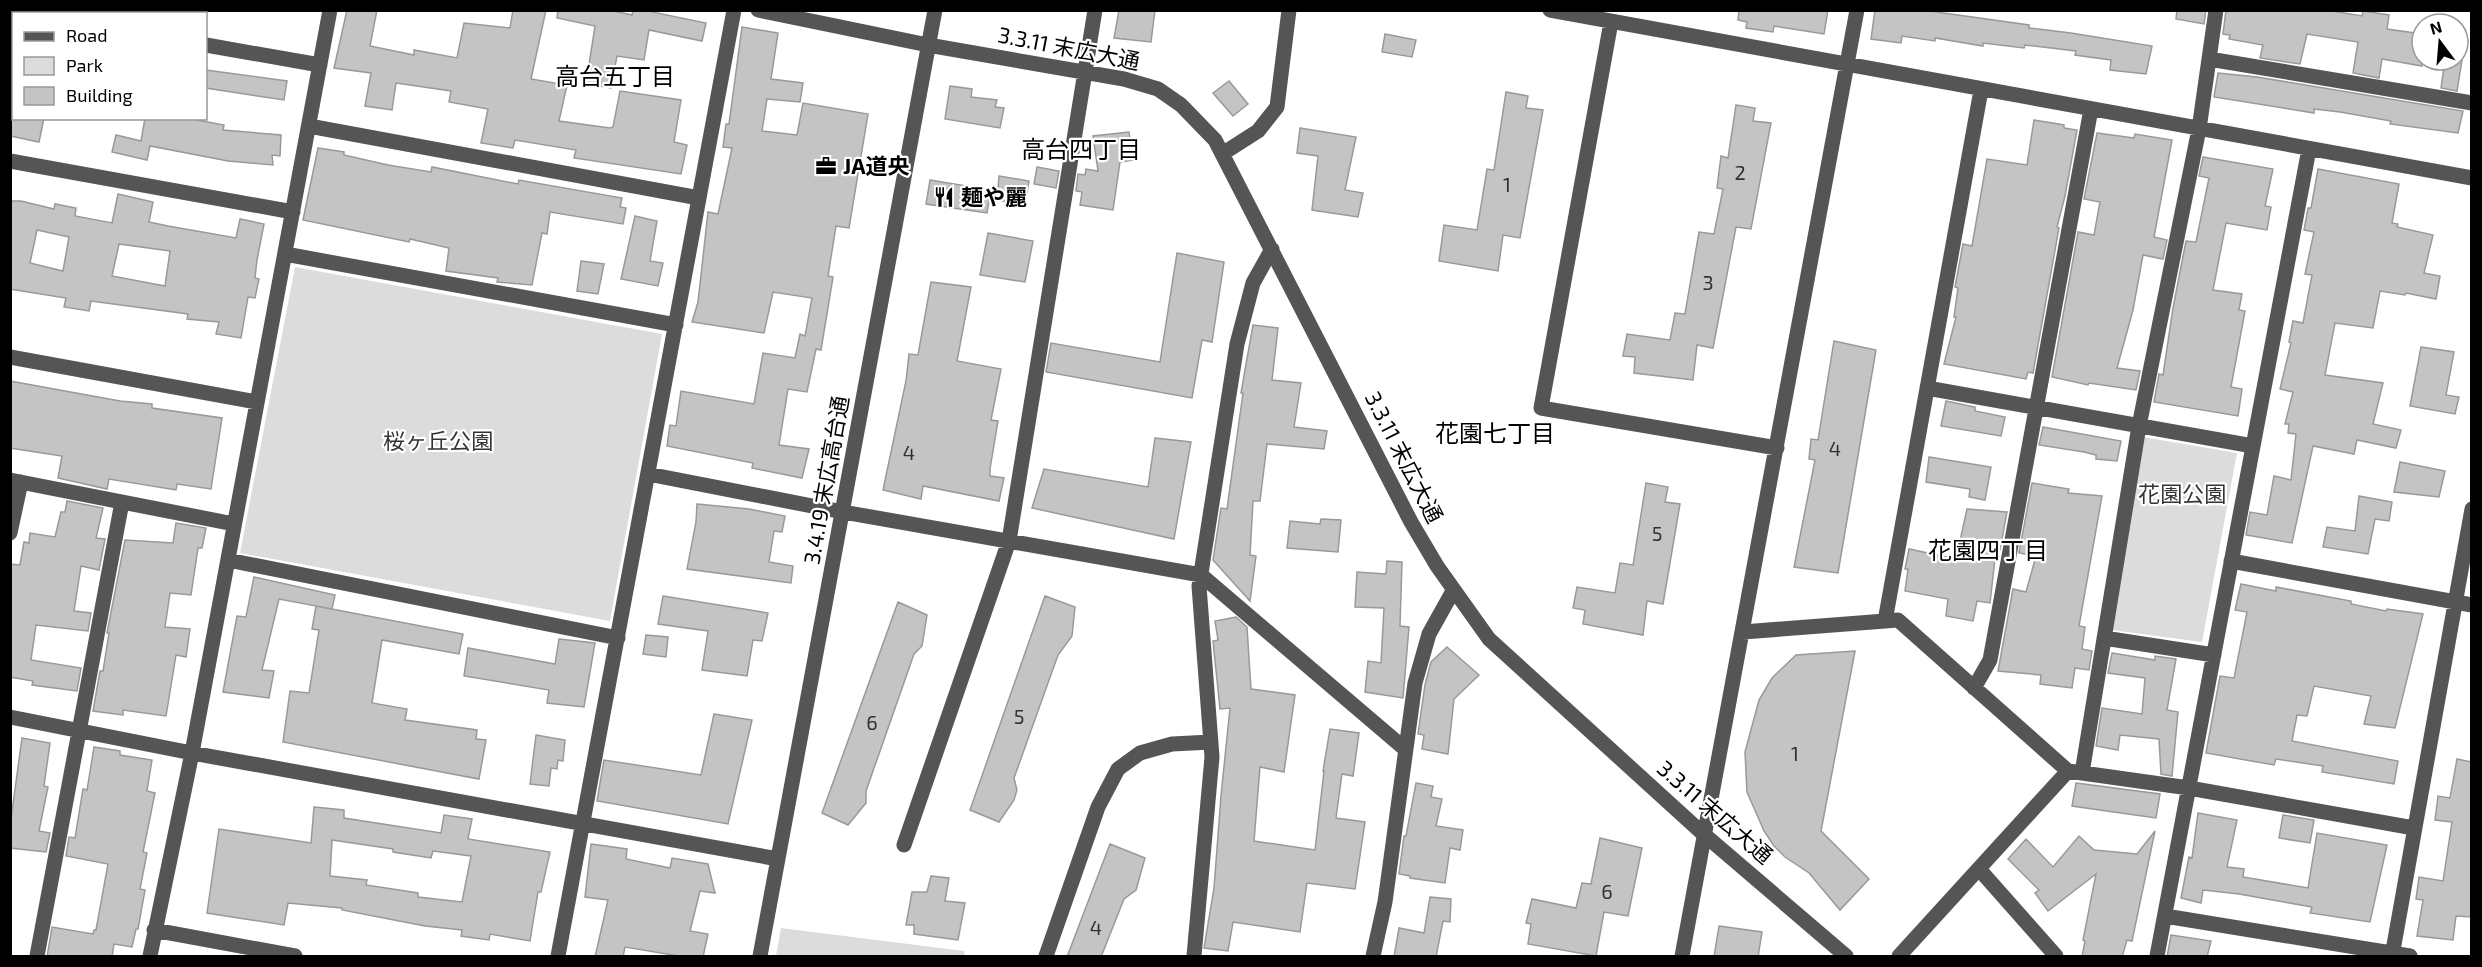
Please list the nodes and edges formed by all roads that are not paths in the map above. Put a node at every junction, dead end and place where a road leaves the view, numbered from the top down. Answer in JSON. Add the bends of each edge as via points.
{"nodes":[{"id":1,"x":330,"y":10,"type":"edge"},
{"id":2,"x":734,"y":10,"type":"edge"},
{"id":3,"x":758,"y":10,"type":"edge"},
{"id":4,"x":935,"y":10,"type":"edge"},
{"id":5,"x":1095,"y":10,"type":"edge"},
{"id":6,"x":1289,"y":10,"type":"edge"},
{"id":7,"x":1857,"y":10,"type":"edge"},
{"id":8,"x":2216,"y":10,"type":"edge"},
{"id":9,"x":1552,"y":11,"type":"edge"},
{"id":10,"x":1611,"y":22,"type":"junction"},
{"id":11,"x":207,"y":45,"type":"edge"},
{"id":12,"x":928,"y":45,"type":"junction"},
{"id":13,"x":2209,"y":58,"type":"junction"},
{"id":14,"x":320,"y":65,"type":"junction"},
{"id":15,"x":1847,"y":66,"type":"junction"},
{"id":16,"x":1084,"y":73,"type":"junction"},
{"id":17,"x":1981,"y":90,"type":"junction"},
{"id":18,"x":2472,"y":103,"type":"edge"},
{"id":19,"x":2091,"y":109,"type":"junction"},
{"id":20,"x":309,"y":126,"type":"junction"},
{"id":21,"x":2199,"y":129,"type":"junction"},
{"id":22,"x":2309,"y":149,"type":"junction"},
{"id":23,"x":1222,"y":154,"type":"junction"},
{"id":24,"x":10,"y":161,"type":"edge"},
{"id":25,"x":2472,"y":178,"type":"edge"},
{"id":26,"x":699,"y":198,"type":"junction"},
{"id":27,"x":293,"y":212,"type":"junction"},
{"id":28,"x":1272,"y":249,"type":"junction"},
{"id":29,"x":285,"y":254,"type":"junction"},
{"id":30,"x":676,"y":325,"type":"junction"},
{"id":31,"x":10,"y":357,"type":"edge"},
{"id":32,"x":1927,"y":388,"type":"junction"},
{"id":33,"x":257,"y":402,"type":"junction"},
{"id":34,"x":2036,"y":407,"type":"junction"},
{"id":35,"x":2139,"y":426,"type":"junction"},
{"id":36,"x":2253,"y":446,"type":"junction"},
{"id":37,"x":1777,"y":448,"type":"junction"},
{"id":38,"x":648,"y":474,"type":"junction"},
{"id":39,"x":16,"y":481,"type":"edge"},
{"id":40,"x":122,"y":502,"type":"junction"},
{"id":41,"x":2472,"y":508,"type":"edge"},
{"id":42,"x":843,"y":512,"type":"junction"},
{"id":43,"x":234,"y":524,"type":"junction"},
{"id":44,"x":10,"y":533,"type":"edge"},
{"id":45,"x":1009,"y":541,"type":"junction"},
{"id":46,"x":228,"y":560,"type":"junction"},
{"id":47,"x":2232,"y":561,"type":"junction"},
{"id":48,"x":1201,"y":575,"type":"junction"},
{"id":49,"x":1453,"y":591,"type":"junction"},
{"id":50,"x":2455,"y":602,"type":"junction"},
{"id":51,"x":2472,"y":604,"type":"edge"},
{"id":52,"x":1885,"y":621,"type":"junction"},
{"id":53,"x":1743,"y":632,"type":"junction"},
{"id":54,"x":618,"y":638,"type":"junction"},
{"id":55,"x":2104,"y":638,"type":"junction"},
{"id":56,"x":2214,"y":655,"type":"junction"},
{"id":57,"x":1974,"y":688,"type":"junction"},
{"id":58,"x":10,"y":717,"type":"edge"},
{"id":59,"x":78,"y":731,"type":"junction"},
{"id":60,"x":1211,"y":742,"type":"junction"},
{"id":61,"x":1405,"y":749,"type":"junction"},
{"id":62,"x":192,"y":753,"type":"junction"},
{"id":63,"x":2075,"y":772,"type":"junction"},
{"id":64,"x":2189,"y":788,"type":"junction"},
{"id":65,"x":583,"y":824,"type":"junction"},
{"id":66,"x":2414,"y":828,"type":"junction"},
{"id":67,"x":1706,"y":835,"type":"junction"},
{"id":68,"x":904,"y":845,"type":"dead end"},
{"id":69,"x":778,"y":859,"type":"junction"},
{"id":70,"x":1979,"y":869,"type":"junction"},
{"id":71,"x":2165,"y":916,"type":"junction"},
{"id":72,"x":154,"y":930,"type":"junction"},
{"id":73,"x":2392,"y":955,"type":"edge"},
{"id":74,"x":37,"y":957,"type":"edge"},
{"id":75,"x":150,"y":957,"type":"edge"},
{"id":76,"x":295,"y":957,"type":"edge"},
{"id":77,"x":558,"y":957,"type":"edge"},
{"id":78,"x":760,"y":957,"type":"edge"},
{"id":79,"x":1046,"y":957,"type":"edge"},
{"id":80,"x":1194,"y":957,"type":"edge"},
{"id":81,"x":1373,"y":957,"type":"edge"},
{"id":82,"x":1682,"y":957,"type":"edge"},
{"id":83,"x":1846,"y":957,"type":"edge"},
{"id":84,"x":1899,"y":957,"type":"edge"},
{"id":85,"x":2056,"y":957,"type":"edge"},
{"id":86,"x":2157,"y":957,"type":"edge"},
{"id":87,"x":2410,"y":957,"type":"edge"}],
"edges":[{"from":1,"to":14,"type":"street"},
{"from":2,"to":26,"type":"street"},
{"from":3,"to":12,"type":"street","name":"3.3.11 末広大通"},
{"from":4,"to":12,"type":"street","name":"3.4.19 末広高台通"},
{"from":5,"to":16,"type":"street"},
{"from":6,"to":23,"type":"street","via":[[1276,107],[1258,131]]},
{"from":7,"to":15,"type":"street"},
{"from":8,"to":13,"type":"street"},
{"from":9,"to":10,"type":"street"},
{"from":10,"to":15,"type":"street"},
{"from":10,"to":37,"type":"street","via":[[1541,408]]},
{"from":11,"to":14,"type":"street"},
{"from":12,"to":16,"type":"street","name":"3.3.11 末広大通"},
{"from":12,"to":42,"type":"street","name":"3.4.19 末広高台通"},
{"from":13,"to":18,"type":"street"},
{"from":13,"to":21,"type":"street"},
{"from":14,"to":20,"type":"street"},
{"from":15,"to":17,"type":"street"},
{"from":15,"to":37,"type":"street"},
{"from":16,"to":23,"type":"street","name":"3.3.11 末広大通","via":[[1158,89],[1181,105],[1215,140]]},
{"from":16,"to":45,"type":"street"},
{"from":17,"to":19,"type":"street"},
{"from":17,"to":32,"type":"street"},
{"from":19,"to":21,"type":"street"},
{"from":19,"to":34,"type":"street"},
{"from":20,"to":26,"type":"street"},
{"from":20,"to":27,"type":"street"},
{"from":21,"to":22,"type":"street"},
{"from":21,"to":35,"type":"street"},
{"from":22,"to":25,"type":"street"},
{"from":22,"to":36,"type":"street"},
{"from":23,"to":28,"type":"street","name":"3.3.11 末広大通"},
{"from":24,"to":27,"type":"street"},
{"from":26,"to":30,"type":"street"},
{"from":27,"to":29,"type":"street"},
{"from":28,"to":48,"type":"street","via":[[1253,284],[1237,344]]},
{"from":28,"to":49,"type":"street","name":"3.3.11 末広大通","via":[[1411,522]]},
{"from":29,"to":30,"type":"street"},
{"from":29,"to":33,"type":"street"},
{"from":30,"to":38,"type":"street"},
{"from":31,"to":33,"type":"street"},
{"from":32,"to":34,"type":"street"},
{"from":32,"to":52,"type":"street"},
{"from":33,"to":43,"type":"street"},
{"from":34,"to":35,"type":"street"},
{"from":34,"to":57,"type":"street","via":[[1990,660]]},
{"from":35,"to":36,"type":"street"},
{"from":35,"to":55,"type":"street"},
{"from":36,"to":47,"type":"street"},
{"from":37,"to":53,"type":"street"},
{"from":38,"to":42,"type":"street"},
{"from":38,"to":54,"type":"street"},
{"from":39,"to":40,"type":"street"},
{"from":39,"to":44,"type":"street"},
{"from":40,"to":43,"type":"street"},
{"from":40,"to":59,"type":"street"},
{"from":41,"to":50,"type":"street"},
{"from":42,"to":45,"type":"street"},
{"from":42,"to":69,"type":"street","name":"3.4.19 末広高台通"},
{"from":43,"to":46,"type":"street"},
{"from":45,"to":48,"type":"street"},
{"from":45,"to":68,"type":"street"},
{"from":46,"to":54,"type":"street"},
{"from":46,"to":62,"type":"street"},
{"from":47,"to":50,"type":"street"},
{"from":47,"to":56,"type":"street"},
{"from":48,"to":60,"type":"street"},
{"from":48,"to":61,"type":"street"},
{"from":49,"to":61,"type":"street","via":[[1429,634],[1415,683]]},
{"from":49,"to":67,"type":"street","name":"3.3.11 末広大通","via":[[1488,639]]},
{"from":50,"to":51,"type":"street"},
{"from":50,"to":66,"type":"street"},
{"from":52,"to":53,"type":"street"},
{"from":52,"to":57,"type":"street","via":[[1898,620]]},
{"from":53,"to":67,"type":"street"},
{"from":54,"to":65,"type":"street"},
{"from":55,"to":56,"type":"street"},
{"from":55,"to":63,"type":"street"},
{"from":56,"to":64,"type":"street"},
{"from":57,"to":63,"type":"street"},
{"from":58,"to":59,"type":"street"},
{"from":59,"to":62,"type":"street"},
{"from":59,"to":74,"type":"street"},
{"from":60,"to":79,"type":"street","via":[[1172,744],[1140,753],[1118,770],[1098,807]]},
{"from":60,"to":80,"type":"street"},
{"from":61,"to":81,"type":"street","via":[[1385,902]]},
{"from":62,"to":65,"type":"street"},
{"from":62,"to":72,"type":"street"},
{"from":63,"to":64,"type":"street"},
{"from":63,"to":70,"type":"street"},
{"from":64,"to":66,"type":"street"},
{"from":64,"to":71,"type":"street"},
{"from":65,"to":69,"type":"street"},
{"from":65,"to":77,"type":"street"},
{"from":66,"to":73,"type":"street"},
{"from":67,"to":82,"type":"street"},
{"from":67,"to":83,"type":"street","name":"3.3.11 末広大通"},
{"from":69,"to":78,"type":"street","name":"3.4.19 末広高台通"},
{"from":70,"to":84,"type":"street"},
{"from":70,"to":85,"type":"street"},
{"from":71,"to":73,"type":"street"},
{"from":71,"to":86,"type":"street"},
{"from":72,"to":75,"type":"street"},
{"from":72,"to":76,"type":"street"},
{"from":73,"to":87,"type":"street"}]}
